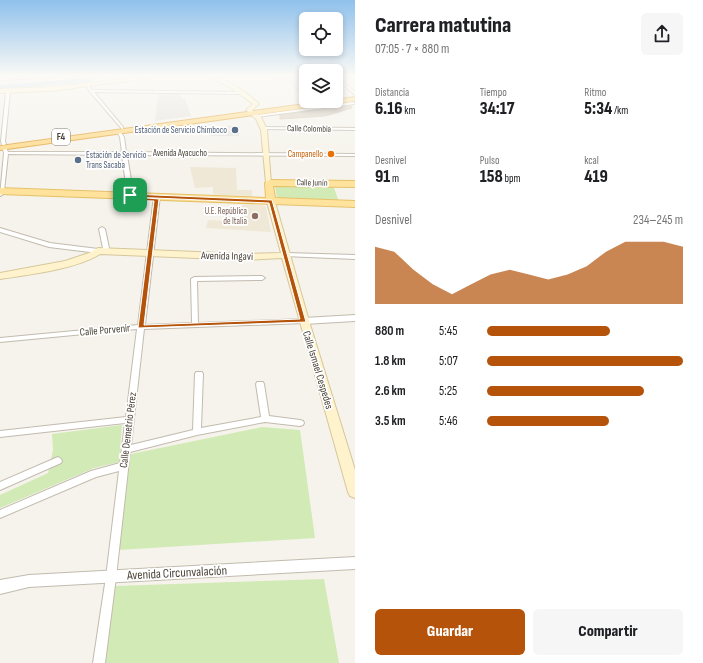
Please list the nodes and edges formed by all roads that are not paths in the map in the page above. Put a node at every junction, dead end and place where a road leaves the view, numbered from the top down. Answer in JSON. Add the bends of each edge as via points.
{"nodes":[{"id":1,"x":6,"y":107,"type":"edge"},
{"id":2,"x":103,"y":107,"type":"edge"},
{"id":3,"x":255,"y":107,"type":"edge"},
{"id":4,"x":292,"y":107,"type":"edge"},
{"id":5,"x":304,"y":107,"type":"edge"},
{"id":6,"x":253,"y":114,"type":"junction"},
{"id":7,"x":263,"y":128,"type":"junction"},
{"id":8,"x":355,"y":129,"type":"edge"},
{"id":9,"x":120,"y":130,"type":"junction"},
{"id":10,"x":3,"y":148,"type":"edge"},
{"id":11,"x":124,"y":152,"type":"junction"},
{"id":12,"x":266,"y":153,"type":"junction"},
{"id":13,"x":355,"y":155,"type":"edge"},
{"id":14,"x":269,"y":183,"type":"junction"},
{"id":15,"x":355,"y":184,"type":"edge"},
{"id":16,"x":0,"y":193,"type":"edge"},
{"id":17,"x":131,"y":197,"type":"junction"},
{"id":18,"x":157,"y":198,"type":"junction"},
{"id":19,"x":271,"y":202,"type":"junction"},
{"id":20,"x":355,"y":204,"type":"edge"},
{"id":21,"x":102,"y":229,"type":"dead end"},
{"id":22,"x":0,"y":230,"type":"edge"},
{"id":23,"x":102,"y":251,"type":"junction"},
{"id":24,"x":149,"y":252,"type":"junction"},
{"id":25,"x":286,"y":255,"type":"junction"},
{"id":26,"x":355,"y":257,"type":"edge"},
{"id":27,"x":0,"y":276,"type":"edge"},
{"id":28,"x":262,"y":278,"type":"dead end"},
{"id":29,"x":355,"y":318,"type":"edge"},
{"id":30,"x":304,"y":320,"type":"junction"},
{"id":31,"x":195,"y":324,"type":"junction"},
{"id":32,"x":140,"y":327,"type":"junction"},
{"id":33,"x":0,"y":340,"type":"edge"},
{"id":34,"x":200,"y":374,"type":"dead end"},
{"id":35,"x":260,"y":384,"type":"dead end"},
{"id":36,"x":265,"y":419,"type":"junction"},
{"id":37,"x":129,"y":420,"type":"junction"},
{"id":38,"x":300,"y":424,"type":"dead end"},
{"id":39,"x":197,"y":432,"type":"junction"},
{"id":40,"x":0,"y":434,"type":"edge"},
{"id":41,"x":126,"y":450,"type":"junction"},
{"id":42,"x":58,"y":461,"type":"dead end"},
{"id":43,"x":124,"y":466,"type":"junction"},
{"id":44,"x":0,"y":486,"type":"edge"},
{"id":45,"x":355,"y":492,"type":"edge"},
{"id":46,"x":0,"y":514,"type":"edge"},
{"id":47,"x":355,"y":563,"type":"edge"},
{"id":48,"x":111,"y":577,"type":"junction"},
{"id":49,"x":0,"y":587,"type":"edge"},
{"id":50,"x":99,"y":663,"type":"edge"}],
"edges":[{"from":1,"to":10,"type":"street"},
{"from":2,"to":9,"type":"street"},
{"from":3,"to":6,"type":"main road","name":"Calle Ismael Cespedes"},
{"from":4,"to":6,"type":"highway","number":"F4"},
{"from":5,"to":6,"type":"highway","number":"F4"},
{"from":6,"to":7,"type":"main road","name":"Calle Ismael Cespedes"},
{"from":6,"to":9,"type":"highway","number":"F4"},
{"from":7,"to":8,"type":"street","name":"Calle Colombia"},
{"from":7,"to":12,"type":"main road","name":"Calle Ismael Cespedes"},
{"from":9,"to":10,"type":"highway","number":"F4"},
{"from":9,"to":11,"type":"street"},
{"from":10,"to":11,"type":"street","name":"Avenida Ayacucho"},
{"from":10,"to":16,"type":"street"},
{"from":11,"to":12,"type":"street","name":"Avenida Ayacucho"},
{"from":11,"to":17,"type":"street"},
{"from":12,"to":13,"type":"street","name":"Avenida Ayacucho"},
{"from":12,"to":14,"type":"main road","name":"Calle Ismael Cespedes"},
{"from":14,"to":15,"type":"main road","name":"Calle Junín"},
{"from":14,"to":19,"type":"main road","name":"Calle Ismael Cespedes"},
{"from":16,"to":17,"type":"main road"},
{"from":17,"to":18,"type":"main road"},
{"from":18,"to":19,"type":"main road"},
{"from":18,"to":24,"type":"street","name":"Calle Demetrio Pérez"},
{"from":19,"to":20,"type":"main road"},
{"from":19,"to":25,"type":"main road","name":"Calle Ismael Cespedes"},
{"from":21,"to":23,"type":"street","via":[[106,248]]},
{"from":22,"to":23,"type":"street","via":[[49,245]]},
{"from":23,"to":24,"type":"main road","name":"Avenida Ingavi"},
{"from":23,"to":27,"type":"main road","via":[[51,267]]},
{"from":24,"to":25,"type":"main road","name":"Avenida Ingavi","via":[[210,256]]},
{"from":24,"to":32,"type":"street","name":"Calle Demetrio Pérez"},
{"from":25,"to":26,"type":"street","name":"Avenida Ingavi"},
{"from":25,"to":30,"type":"main road","name":"Calle Ismael Cespedes"},
{"from":28,"to":31,"type":"street","via":[[194,279]]},
{"from":29,"to":30,"type":"street","name":"Calle Porvenir"},
{"from":30,"to":31,"type":"street","name":"Calle Porvenir"},
{"from":30,"to":45,"type":"main road","name":"Calle Ismael Cespedes"},
{"from":31,"to":32,"type":"street","name":"Calle Porvenir"},
{"from":32,"to":33,"type":"street","name":"Calle Porvenir"},
{"from":32,"to":37,"type":"street","name":"Calle Demetrio Pérez"},
{"from":34,"to":39,"type":"street"},
{"from":35,"to":36,"type":"street"},
{"from":36,"to":38,"type":"street"},
{"from":36,"to":39,"type":"street"},
{"from":37,"to":40,"type":"street"},
{"from":37,"to":41,"type":"street","name":"Calle Demetrio Pérez"},
{"from":39,"to":41,"type":"street"},
{"from":41,"to":43,"type":"street","name":"Calle Demetrio Pérez"},
{"from":42,"to":44,"type":"street"},
{"from":43,"to":46,"type":"street","via":[[94,474]]},
{"from":43,"to":48,"type":"street","name":"Calle Demetrio Pérez"},
{"from":47,"to":48,"type":"street","name":"Avenida Circunvalación"},
{"from":48,"to":49,"type":"street","name":"Avenida Circunvalación","via":[[29,581]]},
{"from":48,"to":50,"type":"street","name":"Calle Demetrio Pérez"}]}
